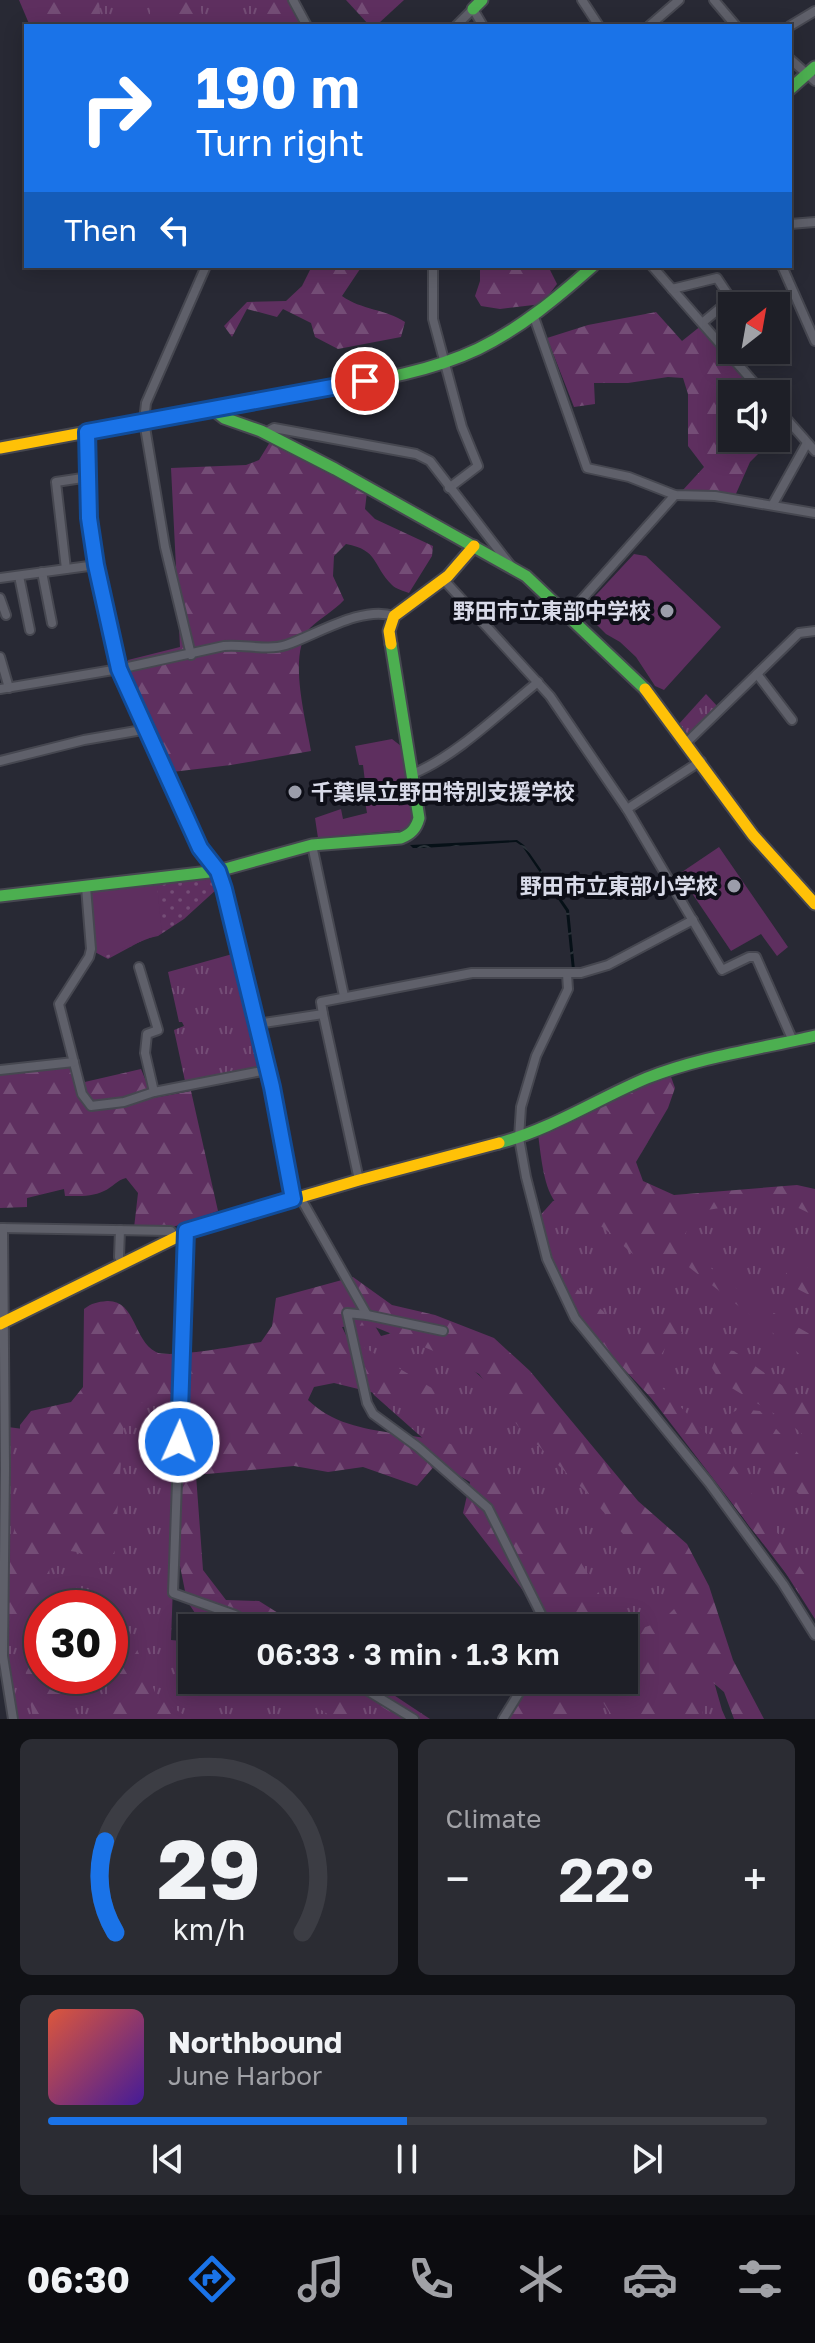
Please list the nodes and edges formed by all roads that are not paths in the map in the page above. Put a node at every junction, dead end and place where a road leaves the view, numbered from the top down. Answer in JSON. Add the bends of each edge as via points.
{"nodes":[{"id":1,"x":293,"y":0,"type":"edge"},
{"id":2,"x":482,"y":0,"type":"edge"},
{"id":3,"x":582,"y":0,"type":"edge"},
{"id":4,"x":679,"y":0,"type":"edge"},
{"id":5,"x":714,"y":0,"type":"edge"},
{"id":6,"x":473,"y":9,"type":"junction"},
{"id":7,"x":815,"y":11,"type":"edge"},
{"id":8,"x":306,"y":24,"type":"edge"},
{"id":9,"x":458,"y":24,"type":"edge"},
{"id":10,"x":482,"y":24,"type":"edge"},
{"id":11,"x":598,"y":24,"type":"edge"},
{"id":12,"x":651,"y":24,"type":"edge"},
{"id":13,"x":734,"y":24,"type":"edge"},
{"id":14,"x":792,"y":25,"type":"edge"},
{"id":15,"x":792,"y":60,"type":"edge"},
{"id":16,"x":812,"y":74,"type":"edge"},
{"id":17,"x":792,"y":88,"type":"edge"},
{"id":18,"x":815,"y":222,"type":"edge"},
{"id":19,"x":792,"y":224,"type":"edge"},
{"id":20,"x":205,"y":268,"type":"edge"},
{"id":21,"x":433,"y":268,"type":"edge"},
{"id":22,"x":591,"y":268,"type":"edge"},
{"id":23,"x":654,"y":268,"type":"edge"},
{"id":24,"x":783,"y":268,"type":"edge"},
{"id":25,"x":672,"y":289,"type":"junction"},
{"id":26,"x":534,"y":317,"type":"junction"},
{"id":27,"x":702,"y":323,"type":"junction"},
{"id":28,"x":815,"y":341,"type":"edge"},
{"id":29,"x":445,"y":363,"type":"junction"},
{"id":30,"x":752,"y":380,"type":"edge"},
{"id":31,"x":211,"y":408,"type":"junction"},
{"id":32,"x":144,"y":421,"type":"junction"},
{"id":33,"x":790,"y":423,"type":"edge"},
{"id":34,"x":87,"y":432,"type":"junction"},
{"id":35,"x":265,"y":433,"type":"junction"},
{"id":36,"x":807,"y":443,"type":"junction"},
{"id":37,"x":0,"y":448,"type":"edge"},
{"id":38,"x":815,"y":451,"type":"edge"},
{"id":39,"x":89,"y":477,"type":"junction"},
{"id":40,"x":449,"y":488,"type":"junction"},
{"id":41,"x":675,"y":495,"type":"junction"},
{"id":42,"x":773,"y":504,"type":"junction"},
{"id":43,"x":814,"y":511,"type":"edge"},
{"id":44,"x":474,"y":546,"type":"junction"},
{"id":45,"x":96,"y":565,"type":"junction"},
{"id":46,"x":512,"y":568,"type":"junction"},
{"id":47,"x":66,"y":569,"type":"junction"},
{"id":48,"x":42,"y":572,"type":"junction"},
{"id":49,"x":0,"y":576,"type":"edge"},
{"id":50,"x":19,"y":576,"type":"junction"},
{"id":51,"x":444,"y":580,"type":"junction"},
{"id":52,"x":0,"y":598,"type":"edge"},
{"id":53,"x":6,"y":615,"type":"dead end"},
{"id":54,"x":568,"y":615,"type":"junction"},
{"id":55,"x":394,"y":616,"type":"junction"},
{"id":56,"x":52,"y":623,"type":"dead end"},
{"id":57,"x":30,"y":630,"type":"dead end"},
{"id":58,"x":815,"y":631,"type":"edge"},
{"id":59,"x":191,"y":655,"type":"junction"},
{"id":60,"x":0,"y":657,"type":"edge"},
{"id":61,"x":119,"y":669,"type":"junction"},
{"id":62,"x":757,"y":674,"type":"junction"},
{"id":63,"x":538,"y":682,"type":"junction"},
{"id":64,"x":5,"y":689,"type":"edge"},
{"id":65,"x":792,"y":720,"type":"dead end"},
{"id":66,"x":148,"y":729,"type":"junction"},
{"id":67,"x":687,"y":742,"type":"junction"},
{"id":68,"x":0,"y":761,"type":"edge"},
{"id":69,"x":701,"y":761,"type":"junction"},
{"id":70,"x":412,"y":774,"type":"junction"},
{"id":71,"x":627,"y":809,"type":"junction"},
{"id":72,"x":312,"y":845,"type":"junction"},
{"id":73,"x":218,"y":871,"type":"junction"},
{"id":74,"x":86,"y":887,"type":"junction"},
{"id":75,"x":0,"y":896,"type":"edge"},
{"id":76,"x":815,"y":904,"type":"edge"},
{"id":77,"x":693,"y":920,"type":"junction"},
{"id":78,"x":139,"y":967,"type":"dead end"},
{"id":79,"x":567,"y":974,"type":"junction"},
{"id":80,"x":344,"y":996,"type":"junction"},
{"id":81,"x":323,"y":1014,"type":"junction"},
{"id":82,"x":257,"y":1024,"type":"junction"},
{"id":83,"x":815,"y":1036,"type":"edge"},
{"id":84,"x":793,"y":1041,"type":"junction"},
{"id":85,"x":74,"y":1062,"type":"junction"},
{"id":86,"x":0,"y":1070,"type":"edge"},
{"id":87,"x":267,"y":1070,"type":"junction"},
{"id":88,"x":154,"y":1092,"type":"junction"},
{"id":89,"x":519,"y":1138,"type":"junction"},
{"id":90,"x":359,"y":1180,"type":"junction"},
{"id":91,"x":297,"y":1198,"type":"junction"},
{"id":92,"x":2,"y":1228,"type":"edge"},
{"id":93,"x":120,"y":1230,"type":"junction"},
{"id":94,"x":186,"y":1231,"type":"junction"},
{"id":95,"x":174,"y":1236,"type":"junction"},
{"id":96,"x":122,"y":1262,"type":"junction"},
{"id":97,"x":367,"y":1315,"type":"junction"},
{"id":98,"x":2,"y":1323,"type":"edge"},
{"id":99,"x":443,"y":1331,"type":"dead end"},
{"id":100,"x":3,"y":1468,"type":"edge"},
{"id":101,"x":232,"y":1614,"type":"edge"},
{"id":102,"x":541,"y":1614,"type":"edge"},
{"id":103,"x":815,"y":1635,"type":"edge"},
{"id":104,"x":373,"y":1694,"type":"edge"},
{"id":105,"x":518,"y":1694,"type":"edge"},
{"id":106,"x":13,"y":1719,"type":"edge"},
{"id":107,"x":414,"y":1719,"type":"edge"},
{"id":108,"x":503,"y":1719,"type":"edge"}],
"edges":[{"from":1,"to":8,"type":"street"},
{"from":2,"to":6,"type":"street"},
{"from":3,"to":11,"type":"street"},
{"from":4,"to":12,"type":"street"},
{"from":5,"to":13,"type":"street"},
{"from":6,"to":9,"type":"street"},
{"from":6,"to":10,"type":"street"},
{"from":7,"to":14,"type":"street"},
{"from":15,"to":16,"type":"street"},
{"from":16,"to":17,"type":"street"},
{"from":18,"to":19,"type":"street"},
{"from":20,"to":32,"type":"street","via":[[146,403]]},
{"from":21,"to":29,"type":"street","via":[[433,319]]},
{"from":22,"to":26,"type":"street"},
{"from":23,"to":25,"type":"street"},
{"from":24,"to":28,"type":"street"},
{"from":25,"to":27,"type":"street"},
{"from":25,"to":27,"type":"street","via":[[717,278],[731,299]]},
{"from":26,"to":29,"type":"street"},
{"from":26,"to":41,"type":"street","via":[[587,468]]},
{"from":27,"to":30,"type":"street"},
{"from":29,"to":31,"type":"street"},
{"from":29,"to":40,"type":"street","via":[[478,466]]},
{"from":31,"to":32,"type":"street"},
{"from":31,"to":35,"type":"street"},
{"from":32,"to":34,"type":"street"},
{"from":32,"to":59,"type":"street","via":[[165,547]]},
{"from":33,"to":36,"type":"street"},
{"from":34,"to":37,"type":"street"},
{"from":34,"to":39,"type":"street"},
{"from":35,"to":40,"type":"street","via":[[274,428],[416,454],[430,461]]},
{"from":35,"to":44,"type":"street"},
{"from":36,"to":38,"type":"street"},
{"from":36,"to":42,"type":"street"},
{"from":39,"to":45,"type":"street"},
{"from":39,"to":47,"type":"street","via":[[56,482]]},
{"from":40,"to":46,"type":"street"},
{"from":41,"to":42,"type":"street"},
{"from":41,"to":54,"type":"street"},
{"from":42,"to":43,"type":"street"},
{"from":44,"to":46,"type":"street"},
{"from":44,"to":51,"type":"street"},
{"from":45,"to":47,"type":"street"},
{"from":45,"to":61,"type":"street"},
{"from":46,"to":54,"type":"street"},
{"from":47,"to":48,"type":"street"},
{"from":48,"to":50,"type":"street"},
{"from":48,"to":56,"type":"street"},
{"from":49,"to":50,"type":"street"},
{"from":50,"to":57,"type":"street"},
{"from":51,"to":55,"type":"street"},
{"from":51,"to":63,"type":"street"},
{"from":52,"to":53,"type":"street"},
{"from":54,"to":67,"type":"street","via":[[634,676]]},
{"from":55,"to":59,"type":"street","via":[[378,612],[276,647],[239,644]]},
{"from":55,"to":70,"type":"street","via":[[389,631]]},
{"from":58,"to":62,"type":"street","via":[[799,633]]},
{"from":59,"to":61,"type":"street"},
{"from":60,"to":64,"type":"street"},
{"from":61,"to":64,"type":"street"},
{"from":61,"to":66,"type":"street"},
{"from":62,"to":65,"type":"street"},
{"from":62,"to":67,"type":"street"},
{"from":63,"to":70,"type":"street","via":[[426,769]]},
{"from":63,"to":71,"type":"street"},
{"from":66,"to":68,"type":"street"},
{"from":66,"to":73,"type":"street","via":[[200,848]]},
{"from":67,"to":69,"type":"street"},
{"from":69,"to":71,"type":"street"},
{"from":69,"to":76,"type":"street","via":[[753,835]]},
{"from":70,"to":72,"type":"street","via":[[419,818],[409,835]]},
{"from":71,"to":77,"type":"street"},
{"from":72,"to":73,"type":"street"},
{"from":72,"to":80,"type":"street"},
{"from":73,"to":74,"type":"street"},
{"from":73,"to":82,"type":"street"},
{"from":74,"to":75,"type":"street"},
{"from":74,"to":85,"type":"street","via":[[91,949],[59,1004]]},
{"from":77,"to":79,"type":"street","via":[[608,965]]},
{"from":77,"to":84,"type":"street","via":[[722,970],[756,957]]},
{"from":78,"to":88,"type":"street","via":[[158,1030],[147,1034],[145,1053]]},
{"from":79,"to":80,"type":"street","via":[[472,973]]},
{"from":79,"to":89,"type":"street","via":[[568,989],[526,1083]]},
{"from":80,"to":81,"type":"street","via":[[321,1002]]},
{"from":81,"to":82,"type":"street"},
{"from":81,"to":90,"type":"street"},
{"from":82,"to":87,"type":"street"},
{"from":83,"to":84,"type":"street"},
{"from":84,"to":89,"type":"street","via":[[663,1072]]},
{"from":85,"to":86,"type":"street"},
{"from":85,"to":88,"type":"street","via":[[82,1094],[91,1106]]},
{"from":87,"to":88,"type":"street"},
{"from":87,"to":91,"type":"street"},
{"from":89,"to":90,"type":"street"},
{"from":89,"to":103,"type":"street","via":[[547,1259],[575,1318],[709,1483]]},
{"from":90,"to":91,"type":"street"},
{"from":91,"to":94,"type":"street"},
{"from":91,"to":97,"type":"street"},
{"from":92,"to":93,"type":"street"},
{"from":92,"to":98,"type":"street"},
{"from":93,"to":95,"type":"street","via":[[171,1231]]},
{"from":93,"to":96,"type":"street"},
{"from":94,"to":95,"type":"street"},
{"from":94,"to":101,"type":"street","via":[[173,1593]]},
{"from":95,"to":96,"type":"street"},
{"from":96,"to":98,"type":"street"},
{"from":97,"to":99,"type":"street"},
{"from":97,"to":102,"type":"street","via":[[347,1313],[373,1414],[488,1508]]},
{"from":98,"to":100,"type":"street"},
{"from":100,"to":106,"type":"street","via":[[3,1656]]},
{"from":104,"to":107,"type":"street"},
{"from":105,"to":108,"type":"street"}]}
